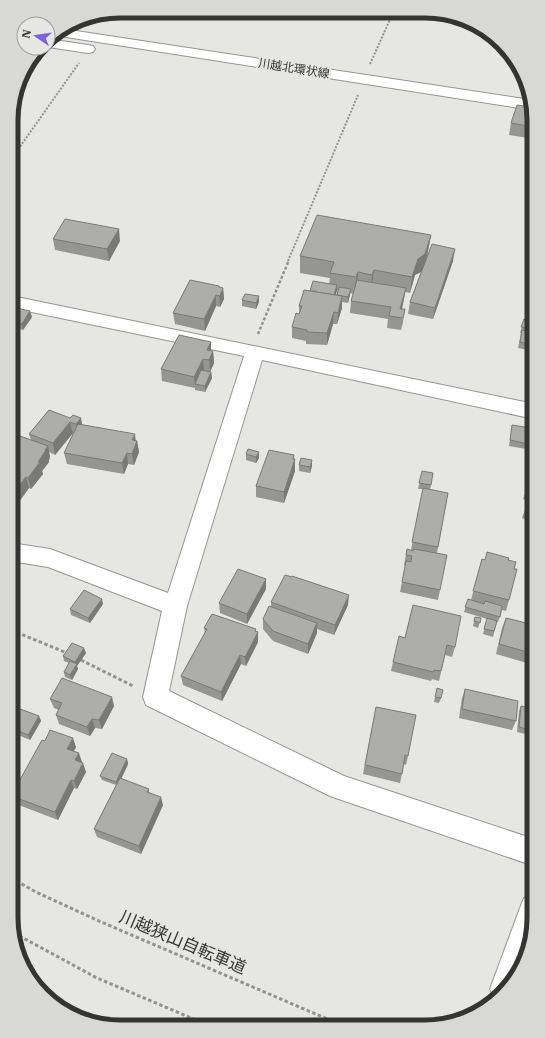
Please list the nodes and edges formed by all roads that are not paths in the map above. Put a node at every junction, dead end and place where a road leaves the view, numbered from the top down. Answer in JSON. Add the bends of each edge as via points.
{"nodes":[{"id":1,"x":83,"y":25,"type":"edge"},
{"id":2,"x":67,"y":33,"type":"edge"},
{"id":3,"x":56,"y":44,"type":"edge"},
{"id":4,"x":88,"y":49,"type":"road end"},
{"id":5,"x":366,"y":73,"type":"junction"},
{"id":6,"x":523,"y":90,"type":"edge"},
{"id":7,"x":526,"y":104,"type":"edge"},
{"id":8,"x":18,"y":303,"type":"edge"},
{"id":9,"x":256,"y":352,"type":"junction"},
{"id":10,"x":527,"y":410,"type":"edge"},
{"id":11,"x":18,"y":553,"type":"edge"},
{"id":12,"x":176,"y":606,"type":"junction"},
{"id":13,"x":527,"y":851,"type":"edge"},
{"id":14,"x":526,"y":929,"type":"edge"},
{"id":15,"x":510,"y":975,"type":"edge"}],
"edges":[{"from":1,"to":5,"type":"street","name":"川越北環状線"},
{"from":2,"to":5,"type":"street","name":"川越北環状線"},
{"from":3,"to":4,"type":"street"},
{"from":5,"to":6,"type":"street","name":"川越北環状線"},
{"from":5,"to":7,"type":"street","name":"川越北環状線"},
{"from":8,"to":9,"type":"street"},
{"from":9,"to":10,"type":"street"},
{"from":9,"to":12,"type":"street"},
{"from":11,"to":12,"type":"street","via":[[50,558]]},
{"from":12,"to":13,"type":"street","via":[[155,697],[340,787]]},
{"from":14,"to":15,"type":"street"}]}
